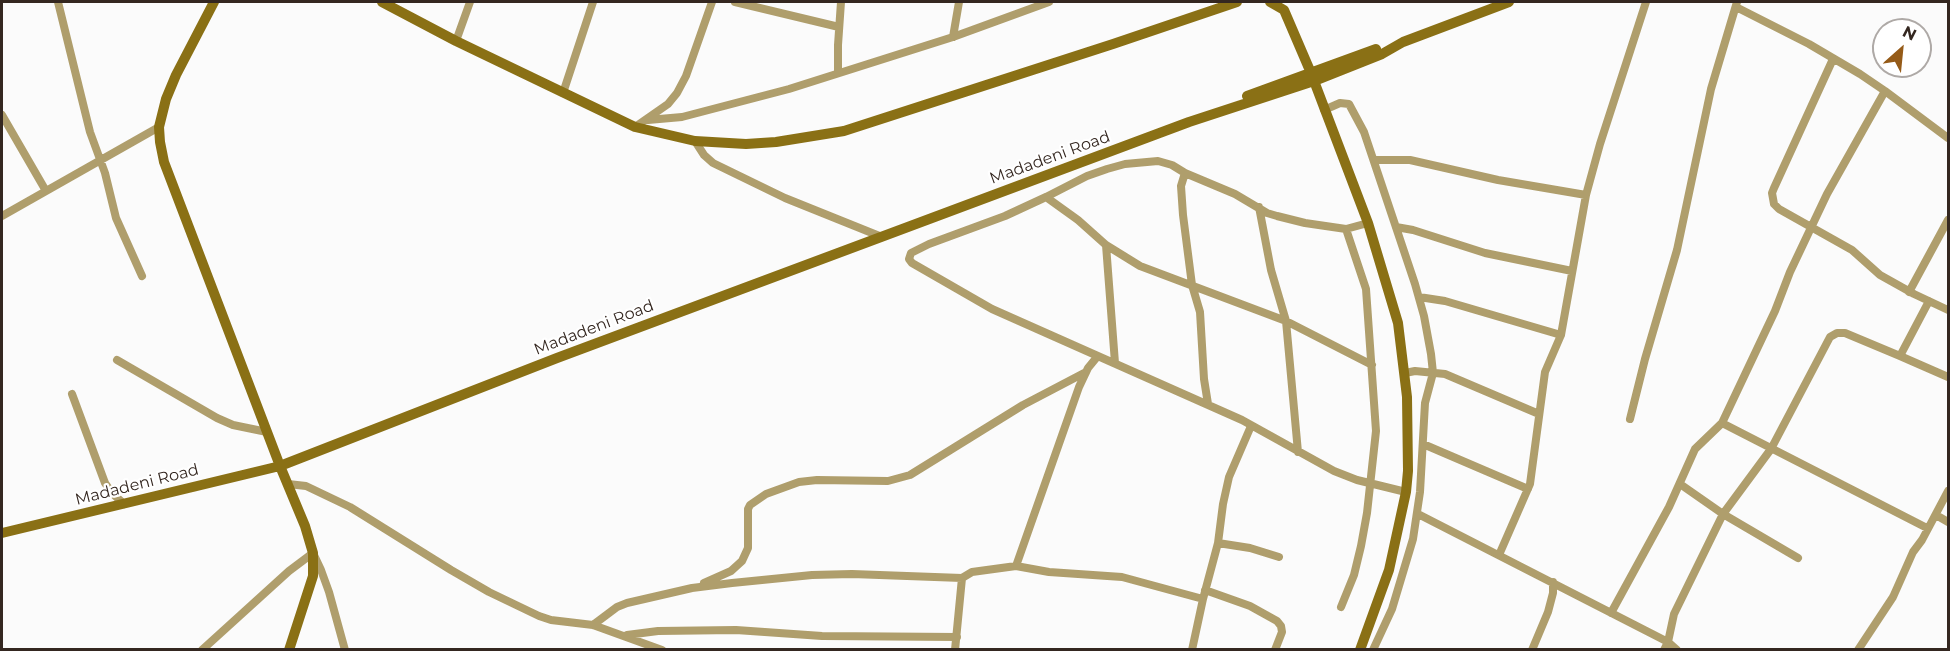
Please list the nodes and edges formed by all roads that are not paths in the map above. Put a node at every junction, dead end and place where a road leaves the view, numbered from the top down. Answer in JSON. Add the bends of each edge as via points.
{"nodes":[{"id":1,"x":58,"y":2,"type":"edge"},
{"id":2,"x":214,"y":2,"type":"edge"},
{"id":3,"x":382,"y":2,"type":"edge"},
{"id":4,"x":470,"y":2,"type":"edge"},
{"id":5,"x":592,"y":2,"type":"edge"},
{"id":6,"x":712,"y":2,"type":"edge"},
{"id":7,"x":735,"y":2,"type":"edge"},
{"id":8,"x":841,"y":2,"type":"edge"},
{"id":9,"x":959,"y":2,"type":"edge"},
{"id":10,"x":1049,"y":2,"type":"edge"},
{"id":11,"x":1237,"y":2,"type":"edge"},
{"id":12,"x":1270,"y":2,"type":"edge"},
{"id":13,"x":1509,"y":2,"type":"edge"},
{"id":14,"x":1646,"y":2,"type":"edge"},
{"id":15,"x":1737,"y":4,"type":"edge"},
{"id":16,"x":1284,"y":6,"type":"edge"},
{"id":17,"x":839,"y":27,"type":"junction"},
{"id":18,"x":953,"y":37,"type":"junction"},
{"id":19,"x":456,"y":41,"type":"junction"},
{"id":20,"x":1833,"y":59,"type":"junction"},
{"id":21,"x":838,"y":73,"type":"junction"},
{"id":22,"x":1312,"y":77,"type":"junction"},
{"id":23,"x":1885,"y":91,"type":"junction"},
{"id":24,"x":563,"y":93,"type":"junction"},
{"id":25,"x":1324,"y":110,"type":"junction"},
{"id":26,"x":2,"y":115,"type":"edge"},
{"id":27,"x":648,"y":120,"type":"junction"},
{"id":28,"x":159,"y":127,"type":"junction"},
{"id":29,"x":635,"y":128,"type":"junction"},
{"id":30,"x":1948,"y":138,"type":"edge"},
{"id":31,"x":695,"y":141,"type":"junction"},
{"id":32,"x":100,"y":160,"type":"junction"},
{"id":33,"x":1375,"y":160,"type":"junction"},
{"id":34,"x":1185,"y":173,"type":"junction"},
{"id":35,"x":46,"y":191,"type":"junction"},
{"id":36,"x":1586,"y":195,"type":"junction"},
{"id":37,"x":1046,"y":197,"type":"junction"},
{"id":38,"x":1259,"y":207,"type":"junction"},
{"id":39,"x":2,"y":216,"type":"edge"},
{"id":40,"x":1948,"y":220,"type":"edge"},
{"id":41,"x":1368,"y":224,"type":"junction"},
{"id":42,"x":1396,"y":227,"type":"junction"},
{"id":43,"x":1812,"y":227,"type":"junction"},
{"id":44,"x":1346,"y":229,"type":"junction"},
{"id":45,"x":882,"y":237,"type":"junction"},
{"id":46,"x":1106,"y":245,"type":"junction"},
{"id":47,"x":1572,"y":271,"type":"junction"},
{"id":48,"x":142,"y":276,"type":"dead end"},
{"id":49,"x":1192,"y":285,"type":"junction"},
{"id":50,"x":1909,"y":292,"type":"junction"},
{"id":51,"x":1419,"y":297,"type":"junction"},
{"id":52,"x":1929,"y":301,"type":"junction"},
{"id":53,"x":1948,"y":310,"type":"edge"},
{"id":54,"x":1286,"y":321,"type":"junction"},
{"id":55,"x":1561,"y":335,"type":"junction"},
{"id":56,"x":1900,"y":356,"type":"junction"},
{"id":57,"x":1097,"y":357,"type":"junction"},
{"id":58,"x":117,"y":360,"type":"dead end"},
{"id":59,"x":1115,"y":363,"type":"junction"},
{"id":60,"x":1372,"y":365,"type":"junction"},
{"id":61,"x":1086,"y":372,"type":"junction"},
{"id":62,"x":1405,"y":373,"type":"junction"},
{"id":63,"x":1433,"y":373,"type":"junction"},
{"id":64,"x":1948,"y":377,"type":"edge"},
{"id":65,"x":72,"y":394,"type":"dead end"},
{"id":66,"x":1208,"y":404,"type":"junction"},
{"id":67,"x":1539,"y":414,"type":"junction"},
{"id":68,"x":1630,"y":419,"type":"dead end"},
{"id":69,"x":1722,"y":423,"type":"junction"},
{"id":70,"x":1251,"y":426,"type":"junction"},
{"id":71,"x":267,"y":432,"type":"junction"},
{"id":72,"x":1423,"y":444,"type":"junction"},
{"id":73,"x":1772,"y":449,"type":"junction"},
{"id":74,"x":1298,"y":452,"type":"junction"},
{"id":75,"x":280,"y":466,"type":"junction"},
{"id":76,"x":288,"y":484,"type":"junction"},
{"id":77,"x":1370,"y":484,"type":"junction"},
{"id":78,"x":1680,"y":484,"type":"junction"},
{"id":79,"x":1528,"y":489,"type":"junction"},
{"id":80,"x":1948,"y":491,"type":"edge"},
{"id":81,"x":1406,"y":492,"type":"junction"},
{"id":82,"x":124,"y":504,"type":"junction"},
{"id":83,"x":1418,"y":514,"type":"junction"},
{"id":84,"x":1723,"y":514,"type":"junction"},
{"id":85,"x":1936,"y":515,"type":"junction"},
{"id":86,"x":1948,"y":522,"type":"edge"},
{"id":87,"x":1927,"y":528,"type":"junction"},
{"id":88,"x":2,"y":533,"type":"edge"},
{"id":89,"x":1218,"y":543,"type":"junction"},
{"id":90,"x":313,"y":553,"type":"junction"},
{"id":91,"x":1499,"y":555,"type":"junction"},
{"id":92,"x":1279,"y":557,"type":"dead end"},
{"id":93,"x":1798,"y":558,"type":"dead end"},
{"id":94,"x":1016,"y":566,"type":"junction"},
{"id":95,"x":962,"y":578,"type":"junction"},
{"id":96,"x":1553,"y":582,"type":"junction"},
{"id":97,"x":692,"y":588,"type":"junction"},
{"id":98,"x":1204,"y":594,"type":"junction"},
{"id":99,"x":1341,"y":607,"type":"dead end"},
{"id":100,"x":1611,"y":614,"type":"junction"},
{"id":101,"x":593,"y":625,"type":"junction"},
{"id":102,"x":625,"y":635,"type":"junction"},
{"id":103,"x":957,"y":637,"type":"junction"},
{"id":104,"x":1666,"y":646,"type":"edge"},
{"id":105,"x":202,"y":650,"type":"edge"},
{"id":106,"x":289,"y":650,"type":"edge"},
{"id":107,"x":345,"y":650,"type":"edge"},
{"id":108,"x":662,"y":650,"type":"edge"},
{"id":109,"x":955,"y":650,"type":"edge"},
{"id":110,"x":1192,"y":650,"type":"edge"},
{"id":111,"x":1275,"y":650,"type":"edge"},
{"id":112,"x":1360,"y":650,"type":"edge"},
{"id":113,"x":1373,"y":650,"type":"edge"},
{"id":114,"x":1532,"y":650,"type":"edge"},
{"id":115,"x":1677,"y":650,"type":"edge"},
{"id":116,"x":1858,"y":650,"type":"edge"}],
"edges":[{"from":1,"to":32,"type":"street"},
{"from":2,"to":28,"type":"street","via":[[176,75]]},
{"from":3,"to":19,"type":"street"},
{"from":4,"to":19,"type":"street"},
{"from":5,"to":24,"type":"street"},
{"from":6,"to":27,"type":"street","via":[[677,93]]},
{"from":7,"to":17,"type":"street"},
{"from":8,"to":17,"type":"street"},
{"from":9,"to":18,"type":"street"},
{"from":10,"to":18,"type":"street"},
{"from":11,"to":31,"type":"street","via":[[844,131],[776,142]]},
{"from":12,"to":16,"type":"street"},
{"from":13,"to":22,"type":"street","name":"Madadeni Road","via":[[1403,42],[1382,54]]},
{"from":14,"to":36,"type":"street"},
{"from":15,"to":20,"type":"street"},
{"from":15,"to":68,"type":"street","via":[[1709,99],[1677,250]]},
{"from":16,"to":22,"type":"street"},
{"from":17,"to":21,"type":"street"},
{"from":18,"to":21,"type":"street"},
{"from":19,"to":24,"type":"street"},
{"from":20,"to":23,"type":"street"},
{"from":20,"to":43,"type":"street","via":[[1772,193],[1779,209]]},
{"from":21,"to":27,"type":"street","via":[[701,113]]},
{"from":22,"to":25,"type":"street"},
{"from":22,"to":45,"type":"street","name":"Madadeni Road"},
{"from":23,"to":30,"type":"street"},
{"from":23,"to":43,"type":"street","via":[[1834,179]]},
{"from":24,"to":29,"type":"street"},
{"from":25,"to":33,"type":"street","via":[[1343,102],[1350,105]]},
{"from":25,"to":41,"type":"street"},
{"from":26,"to":35,"type":"street"},
{"from":27,"to":29,"type":"street"},
{"from":28,"to":32,"type":"street"},
{"from":28,"to":71,"type":"street","via":[[164,162]]},
{"from":29,"to":31,"type":"street"},
{"from":31,"to":45,"type":"street","via":[[713,163],[785,198]]},
{"from":32,"to":35,"type":"street"},
{"from":32,"to":48,"type":"street","via":[[116,218]]},
{"from":33,"to":36,"type":"street","via":[[1410,160]]},
{"from":33,"to":42,"type":"street"},
{"from":34,"to":37,"type":"street","via":[[1158,162],[1125,164],[1087,176]]},
{"from":34,"to":38,"type":"street"},
{"from":34,"to":49,"type":"street","via":[[1181,198]]},
{"from":35,"to":39,"type":"street"},
{"from":36,"to":47,"type":"street"},
{"from":37,"to":46,"type":"street"},
{"from":37,"to":57,"type":"street","via":[[929,244],[911,253],[909,259],[992,309]]},
{"from":38,"to":44,"type":"street","via":[[1305,223]]},
{"from":38,"to":54,"type":"street"},
{"from":40,"to":50,"type":"street"},
{"from":41,"to":44,"type":"street"},
{"from":41,"to":62,"type":"street","via":[[1398,323]]},
{"from":42,"to":47,"type":"street","via":[[1485,253]]},
{"from":42,"to":51,"type":"street"},
{"from":43,"to":50,"type":"street","via":[[1852,250],[1880,275]]},
{"from":43,"to":69,"type":"street"},
{"from":44,"to":60,"type":"street","via":[[1366,289]]},
{"from":45,"to":75,"type":"street","name":"Madadeni Road"},
{"from":46,"to":49,"type":"street","via":[[1155,273]]},
{"from":46,"to":59,"type":"street"},
{"from":47,"to":55,"type":"street"},
{"from":49,"to":54,"type":"street"},
{"from":49,"to":66,"type":"street","via":[[1200,312]]},
{"from":50,"to":52,"type":"street"},
{"from":51,"to":55,"type":"street"},
{"from":51,"to":63,"type":"street"},
{"from":52,"to":53,"type":"street"},
{"from":52,"to":56,"type":"street"},
{"from":54,"to":60,"type":"street"},
{"from":54,"to":74,"type":"street"},
{"from":55,"to":67,"type":"street","via":[[1545,372]]},
{"from":56,"to":64,"type":"street"},
{"from":56,"to":73,"type":"street","via":[[1845,333],[1833,334]]},
{"from":57,"to":59,"type":"street"},
{"from":57,"to":61,"type":"street"},
{"from":58,"to":71,"type":"street","via":[[217,418]]},
{"from":59,"to":66,"type":"street"},
{"from":60,"to":77,"type":"street","via":[[1376,431]]},
{"from":61,"to":94,"type":"street"},
{"from":61,"to":97,"type":"street","via":[[1023,405],[910,475],[888,481],[799,482],[766,494],[748,509],[748,548],[742,561],[731,571]]},
{"from":62,"to":63,"type":"street"},
{"from":62,"to":81,"type":"street"},
{"from":63,"to":67,"type":"street","via":[[1451,376]]},
{"from":63,"to":72,"type":"street","via":[[1425,403]]},
{"from":65,"to":82,"type":"street","via":[[108,488]]},
{"from":66,"to":70,"type":"street"},
{"from":67,"to":79,"type":"street"},
{"from":69,"to":73,"type":"street"},
{"from":69,"to":78,"type":"street","via":[[1695,448]]},
{"from":70,"to":74,"type":"street"},
{"from":70,"to":89,"type":"street","via":[[1228,477]]},
{"from":71,"to":75,"type":"street"},
{"from":72,"to":79,"type":"street"},
{"from":72,"to":83,"type":"street"},
{"from":73,"to":84,"type":"street"},
{"from":73,"to":87,"type":"street"},
{"from":74,"to":77,"type":"street"},
{"from":75,"to":76,"type":"street"},
{"from":75,"to":82,"type":"street","name":"Madadeni Road"},
{"from":76,"to":90,"type":"street"},
{"from":76,"to":101,"type":"street","via":[[306,486],[350,507],[451,570],[524,609],[551,620]]},
{"from":77,"to":81,"type":"street"},
{"from":77,"to":99,"type":"street","via":[[1361,546]]},
{"from":78,"to":84,"type":"street"},
{"from":78,"to":100,"type":"street"},
{"from":79,"to":91,"type":"street"},
{"from":80,"to":85,"type":"street"},
{"from":81,"to":112,"type":"street","via":[[1389,570]]},
{"from":82,"to":88,"type":"street","name":"Madadeni Road"},
{"from":83,"to":91,"type":"street"},
{"from":83,"to":113,"type":"street","via":[[1392,609]]},
{"from":84,"to":93,"type":"street"},
{"from":84,"to":104,"type":"street","via":[[1674,614]]},
{"from":85,"to":86,"type":"street"},
{"from":85,"to":87,"type":"street"},
{"from":87,"to":116,"type":"street","via":[[1893,597]]},
{"from":89,"to":92,"type":"street"},
{"from":89,"to":98,"type":"street"},
{"from":90,"to":105,"type":"street"},
{"from":90,"to":106,"type":"street","via":[[313,576]]},
{"from":90,"to":107,"type":"street"},
{"from":91,"to":96,"type":"street"},
{"from":94,"to":95,"type":"street","via":[[972,572]]},
{"from":94,"to":98,"type":"street","via":[[1122,577]]},
{"from":95,"to":97,"type":"street","via":[[812,575]]},
{"from":95,"to":103,"type":"street"},
{"from":96,"to":100,"type":"street"},
{"from":96,"to":114,"type":"street","via":[[1548,612]]},
{"from":97,"to":101,"type":"street","via":[[627,603]]},
{"from":98,"to":110,"type":"street"},
{"from":98,"to":111,"type":"street","via":[[1250,606],[1277,621],[1282,632]]},
{"from":100,"to":104,"type":"street"},
{"from":101,"to":102,"type":"street"},
{"from":102,"to":103,"type":"street","via":[[736,630],[822,636]]},
{"from":102,"to":108,"type":"street"},
{"from":103,"to":109,"type":"street"},
{"from":104,"to":115,"type":"street"}]}
